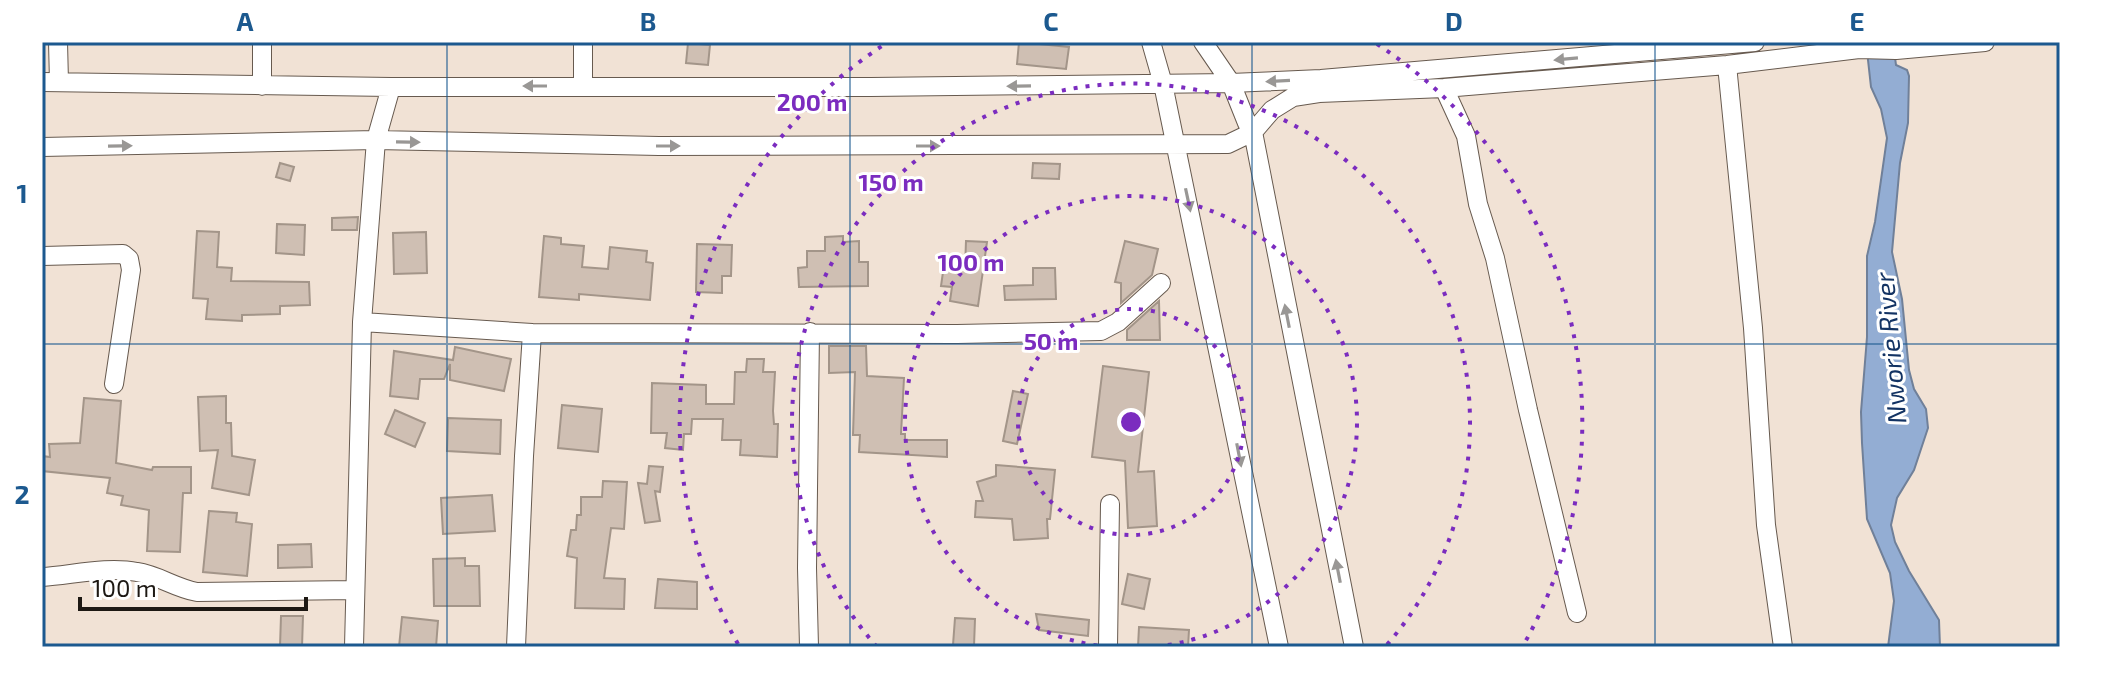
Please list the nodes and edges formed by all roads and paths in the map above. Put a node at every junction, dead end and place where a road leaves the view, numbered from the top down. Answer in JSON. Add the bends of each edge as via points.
{"nodes":[{"id":1,"x":58,"y":42,"type":"edge"},
{"id":2,"x":262,"y":42,"type":"edge"},
{"id":3,"x":583,"y":42,"type":"edge"},
{"id":4,"x":1151,"y":42,"type":"edge"},
{"id":5,"x":1203,"y":42,"type":"edge"},
{"id":6,"x":1755,"y":42,"type":"edge"},
{"id":7,"x":1985,"y":42,"type":"edge"},
{"id":8,"x":1727,"y":65,"type":"junction"},
{"id":9,"x":51,"y":82,"type":"edge"},
{"id":10,"x":1231,"y":83,"type":"junction"},
{"id":11,"x":1163,"y":84,"type":"junction"},
{"id":12,"x":262,"y":86,"type":"junction"},
{"id":13,"x":583,"y":86,"type":"junction"},
{"id":14,"x":391,"y":87,"type":"junction"},
{"id":15,"x":1444,"y":88,"type":"junction"},
{"id":16,"x":1253,"y":132,"type":"junction"},
{"id":17,"x":376,"y":140,"type":"junction"},
{"id":18,"x":1176,"y":146,"type":"junction"},
{"id":19,"x":42,"y":147,"type":"edge"},
{"id":20,"x":42,"y":256,"type":"edge"},
{"id":21,"x":1161,"y":283,"type":"dead end"},
{"id":22,"x":362,"y":322,"type":"junction"},
{"id":23,"x":810,"y":332,"type":"junction"},
{"id":24,"x":532,"y":333,"type":"junction"},
{"id":25,"x":114,"y":384,"type":"dead end"},
{"id":26,"x":1110,"y":504,"type":"dead end"},
{"id":27,"x":42,"y":577,"type":"edge"},
{"id":28,"x":354,"y":590,"type":"junction"},
{"id":29,"x":1577,"y":613,"type":"dead end"},
{"id":30,"x":354,"y":647,"type":"edge"},
{"id":31,"x":516,"y":647,"type":"edge"},
{"id":32,"x":809,"y":647,"type":"edge"},
{"id":33,"x":1108,"y":647,"type":"edge"},
{"id":34,"x":1279,"y":647,"type":"edge"},
{"id":35,"x":1354,"y":647,"type":"edge"},
{"id":36,"x":1783,"y":647,"type":"edge"}],
"edges":[{"from":1,"to":9,"type":"street"},
{"from":2,"to":12,"type":"street"},
{"from":3,"to":13,"type":"street"},
{"from":4,"to":11,"type":"street"},
{"from":5,"to":10,"type":"street"},
{"from":6,"to":10,"type":"street","one_way":true},
{"from":7,"to":8,"type":"street","via":[[1859,49]]},
{"from":8,"to":15,"type":"street"},
{"from":8,"to":36,"type":"street","via":[[1766,525]]},
{"from":9,"to":12,"type":"street"},
{"from":10,"to":11,"type":"street"},
{"from":10,"to":16,"type":"street"},
{"from":11,"to":13,"type":"street","one_way":true},
{"from":11,"to":18,"type":"street"},
{"from":12,"to":14,"type":"street"},
{"from":13,"to":14,"type":"street","one_way":true},
{"from":14,"to":17,"type":"street"},
{"from":15,"to":16,"type":"street","via":[[1293,97],[1272,110]]},
{"from":15,"to":29,"type":"street","via":[[1466,136]]},
{"from":16,"to":18,"type":"street","via":[[1228,144]]},
{"from":35,"to":16,"type":"street","one_way":true},
{"from":17,"to":18,"type":"street","one_way":true},
{"from":19,"to":17,"type":"street","one_way":true},
{"from":17,"to":22,"type":"street"},
{"from":18,"to":34,"type":"street","one_way":true},
{"from":20,"to":25,"type":"street","via":[[123,254],[129,259]]},
{"from":21,"to":23,"type":"street","via":[[1101,331]]},
{"from":22,"to":24,"type":"street"},
{"from":22,"to":28,"type":"street"},
{"from":23,"to":24,"type":"street"},
{"from":23,"to":32,"type":"street"},
{"from":24,"to":31,"type":"street"},
{"from":26,"to":33,"type":"street"},
{"from":27,"to":28,"type":"street","via":[[127,570],[197,592]]},
{"from":28,"to":30,"type":"street"}]}
